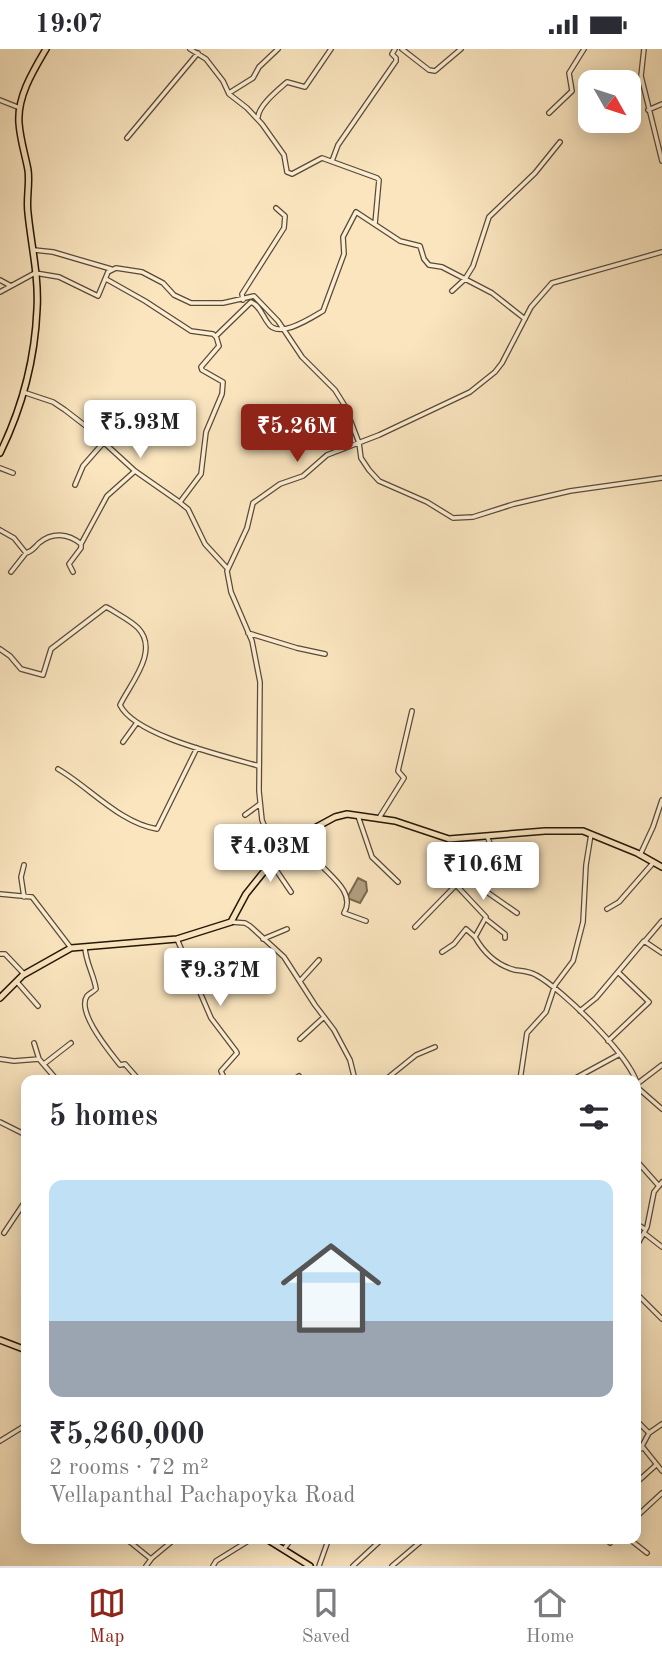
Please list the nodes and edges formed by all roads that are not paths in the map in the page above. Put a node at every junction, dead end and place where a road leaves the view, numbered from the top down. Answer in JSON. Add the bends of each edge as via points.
{"nodes":[{"id":1,"x":46,"y":49,"type":"edge"},
{"id":2,"x":190,"y":49,"type":"edge"},
{"id":3,"x":278,"y":49,"type":"edge"},
{"id":4,"x":331,"y":49,"type":"edge"},
{"id":5,"x":395,"y":49,"type":"edge"},
{"id":6,"x":402,"y":49,"type":"edge"},
{"id":7,"x":460,"y":49,"type":"edge"},
{"id":8,"x":584,"y":49,"type":"edge"},
{"id":9,"x":644,"y":49,"type":"edge"},
{"id":10,"x":198,"y":53,"type":"junction"},
{"id":11,"x":229,"y":93,"type":"junction"},
{"id":12,"x":0,"y":100,"type":"edge"},
{"id":13,"x":662,"y":104,"type":"edge"},
{"id":14,"x":20,"y":108,"type":"junction"},
{"id":15,"x":648,"y":110,"type":"junction"},
{"id":16,"x":549,"y":113,"type":"dead end"},
{"id":17,"x":258,"y":119,"type":"junction"},
{"id":18,"x":127,"y":138,"type":"dead end"},
{"id":19,"x":559,"y":142,"type":"dead end"},
{"id":20,"x":661,"y":155,"type":"edge"},
{"id":21,"x":332,"y":161,"type":"junction"},
{"id":22,"x":662,"y":162,"type":"edge"},
{"id":23,"x":276,"y":208,"type":"dead end"},
{"id":24,"x":375,"y":224,"type":"junction"},
{"id":25,"x":32,"y":250,"type":"junction"},
{"id":26,"x":662,"y":252,"type":"edge"},
{"id":27,"x":113,"y":269,"type":"junction"},
{"id":28,"x":35,"y":273,"type":"junction"},
{"id":29,"x":106,"y":279,"type":"junction"},
{"id":30,"x":465,"y":279,"type":"junction"},
{"id":31,"x":0,"y":280,"type":"edge"},
{"id":32,"x":11,"y":286,"type":"junction"},
{"id":33,"x":452,"y":291,"type":"dead end"},
{"id":34,"x":0,"y":292,"type":"edge"},
{"id":35,"x":243,"y":300,"type":"junction"},
{"id":36,"x":525,"y":319,"type":"junction"},
{"id":37,"x":284,"y":329,"type":"junction"},
{"id":38,"x":216,"y":337,"type":"junction"},
{"id":39,"x":23,"y":392,"type":"junction"},
{"id":40,"x":104,"y":442,"type":"junction"},
{"id":41,"x":359,"y":443,"type":"junction"},
{"id":42,"x":0,"y":453,"type":"edge"},
{"id":43,"x":0,"y":468,"type":"edge"},
{"id":44,"x":135,"y":471,"type":"junction"},
{"id":45,"x":13,"y":473,"type":"dead end"},
{"id":46,"x":662,"y":478,"type":"edge"},
{"id":47,"x":75,"y":485,"type":"dead end"},
{"id":48,"x":180,"y":502,"type":"junction"},
{"id":49,"x":0,"y":530,"type":"edge"},
{"id":50,"x":80,"y":544,"type":"junction"},
{"id":51,"x":26,"y":554,"type":"junction"},
{"id":52,"x":228,"y":568,"type":"junction"},
{"id":53,"x":11,"y":572,"type":"dead end"},
{"id":54,"x":74,"y":572,"type":"dead end"},
{"id":55,"x":248,"y":633,"type":"junction"},
{"id":56,"x":0,"y":649,"type":"edge"},
{"id":57,"x":325,"y":654,"type":"dead end"},
{"id":58,"x":412,"y":711,"type":"dead end"},
{"id":59,"x":136,"y":724,"type":"junction"},
{"id":60,"x":123,"y":742,"type":"dead end"},
{"id":61,"x":197,"y":748,"type":"junction"},
{"id":62,"x":259,"y":766,"type":"junction"},
{"id":63,"x":58,"y":769,"type":"dead end"},
{"id":64,"x":662,"y":800,"type":"edge"},
{"id":65,"x":260,"y":804,"type":"junction"},
{"id":66,"x":245,"y":815,"type":"dead end"},
{"id":67,"x":358,"y":816,"type":"junction"},
{"id":68,"x":379,"y":818,"type":"junction"},
{"id":69,"x":591,"y":834,"type":"junction"},
{"id":70,"x":300,"y":835,"type":"junction"},
{"id":71,"x":488,"y":836,"type":"junction"},
{"id":72,"x":488,"y":855,"type":"junction"},
{"id":73,"x":640,"y":855,"type":"junction"},
{"id":74,"x":276,"y":856,"type":"junction"},
{"id":75,"x":271,"y":862,"type":"junction"},
{"id":76,"x":653,"y":863,"type":"junction"},
{"id":77,"x":24,"y":865,"type":"dead end"},
{"id":78,"x":662,"y":867,"type":"edge"},
{"id":79,"x":461,"y":874,"type":"junction"},
{"id":80,"x":496,"y":875,"type":"dead end"},
{"id":81,"x":398,"y":882,"type":"dead end"},
{"id":82,"x":456,"y":885,"type":"junction"},
{"id":83,"x":291,"y":891,"type":"dead end"},
{"id":84,"x":0,"y":894,"type":"edge"},
{"id":85,"x":24,"y":897,"type":"junction"},
{"id":86,"x":607,"y":909,"type":"dead end"},
{"id":87,"x":517,"y":913,"type":"dead end"},
{"id":88,"x":486,"y":919,"type":"junction"},
{"id":89,"x":366,"y":921,"type":"dead end"},
{"id":90,"x":662,"y":921,"type":"edge"},
{"id":91,"x":231,"y":922,"type":"junction"},
{"id":92,"x":415,"y":927,"type":"dead end"},
{"id":93,"x":287,"y":929,"type":"dead end"},
{"id":94,"x":475,"y":937,"type":"junction"},
{"id":95,"x":505,"y":938,"type":"dead end"},
{"id":96,"x":177,"y":939,"type":"junction"},
{"id":97,"x":262,"y":939,"type":"junction"},
{"id":98,"x":644,"y":941,"type":"junction"},
{"id":99,"x":84,"y":946,"type":"junction"},
{"id":100,"x":71,"y":948,"type":"junction"},
{"id":101,"x":442,"y":952,"type":"dead end"},
{"id":102,"x":662,"y":953,"type":"edge"},
{"id":103,"x":0,"y":954,"type":"edge"},
{"id":104,"x":319,"y":960,"type":"dead end"},
{"id":105,"x":618,"y":972,"type":"junction"},
{"id":106,"x":24,"y":974,"type":"junction"},
{"id":107,"x":300,"y":981,"type":"junction"},
{"id":108,"x":17,"y":982,"type":"junction"},
{"id":109,"x":554,"y":988,"type":"junction"},
{"id":110,"x":0,"y":998,"type":"edge"},
{"id":111,"x":38,"y":1006,"type":"dead end"},
{"id":112,"x":580,"y":1011,"type":"junction"},
{"id":113,"x":324,"y":1017,"type":"junction"},
{"id":114,"x":300,"y":1039,"type":"dead end"},
{"id":115,"x":608,"y":1041,"type":"junction"},
{"id":116,"x":34,"y":1043,"type":"dead end"},
{"id":117,"x":71,"y":1043,"type":"dead end"},
{"id":118,"x":435,"y":1047,"type":"dead end"},
{"id":119,"x":618,"y":1055,"type":"junction"},
{"id":120,"x":0,"y":1059,"type":"edge"},
{"id":121,"x":39,"y":1059,"type":"junction"},
{"id":122,"x":44,"y":1064,"type":"junction"},
{"id":123,"x":662,"y":1065,"type":"edge"},
{"id":124,"x":584,"y":1074,"type":"edge"},
{"id":125,"x":53,"y":1075,"type":"edge"},
{"id":126,"x":135,"y":1075,"type":"edge"},
{"id":127,"x":223,"y":1075,"type":"edge"},
{"id":128,"x":354,"y":1075,"type":"edge"},
{"id":129,"x":392,"y":1075,"type":"edge"},
{"id":130,"x":521,"y":1075,"type":"edge"},
{"id":131,"x":634,"y":1075,"type":"edge"},
{"id":132,"x":641,"y":1081,"type":"edge"},
{"id":133,"x":641,"y":1091,"type":"edge"},
{"id":134,"x":662,"y":1109,"type":"edge"},
{"id":135,"x":0,"y":1122,"type":"edge"},
{"id":136,"x":21,"y":1133,"type":"edge"},
{"id":137,"x":641,"y":1165,"type":"edge"},
{"id":138,"x":660,"y":1184,"type":"edge"},
{"id":139,"x":21,"y":1207,"type":"edge"},
{"id":140,"x":641,"y":1228,"type":"edge"},
{"id":141,"x":645,"y":1231,"type":"junction"},
{"id":142,"x":4,"y":1233,"type":"dead end"},
{"id":143,"x":641,"y":1238,"type":"edge"},
{"id":144,"x":662,"y":1247,"type":"edge"},
{"id":145,"x":641,"y":1298,"type":"edge"},
{"id":146,"x":662,"y":1319,"type":"edge"},
{"id":147,"x":0,"y":1340,"type":"edge"},
{"id":148,"x":21,"y":1348,"type":"edge"},
{"id":149,"x":662,"y":1424,"type":"edge"},
{"id":150,"x":641,"y":1425,"type":"edge"},
{"id":151,"x":21,"y":1428,"type":"edge"},
{"id":152,"x":649,"y":1433,"type":"junction"},
{"id":153,"x":0,"y":1441,"type":"edge"},
{"id":154,"x":643,"y":1448,"type":"joint"},
{"id":155,"x":656,"y":1465,"type":"junction"},
{"id":156,"x":662,"y":1471,"type":"edge"},
{"id":157,"x":641,"y":1479,"type":"edge"},
{"id":158,"x":662,"y":1493,"type":"edge"},
{"id":159,"x":641,"y":1512,"type":"edge"},
{"id":160,"x":132,"y":1544,"type":"edge"},
{"id":161,"x":169,"y":1544,"type":"edge"},
{"id":162,"x":243,"y":1544,"type":"edge"},
{"id":163,"x":273,"y":1544,"type":"edge"},
{"id":164,"x":288,"y":1544,"type":"edge"},
{"id":165,"x":327,"y":1544,"type":"edge"},
{"id":166,"x":377,"y":1544,"type":"edge"},
{"id":167,"x":418,"y":1544,"type":"edge"},
{"id":168,"x":636,"y":1544,"type":"edge"},
{"id":169,"x":283,"y":1551,"type":"junction"},
{"id":170,"x":647,"y":1553,"type":"dead end"},
{"id":171,"x":151,"y":1559,"type":"junction"},
{"id":172,"x":146,"y":1566,"type":"edge"},
{"id":173,"x":213,"y":1566,"type":"edge"},
{"id":174,"x":310,"y":1566,"type":"edge"},
{"id":175,"x":318,"y":1566,"type":"edge"},
{"id":176,"x":353,"y":1566,"type":"edge"},
{"id":177,"x":392,"y":1566,"type":"edge"}],
"edges":[{"from":1,"to":14,"type":"main road","via":[[30,76]]},
{"from":2,"to":10,"type":"street"},
{"from":3,"to":11,"type":"street","via":[[253,78]]},
{"from":4,"to":17,"type":"street","via":[[305,87],[287,82],[258,111]]},
{"from":5,"to":21,"type":"street","via":[[396,61],[338,145]]},
{"from":6,"to":7,"type":"street","via":[[429,71]]},
{"from":8,"to":16,"type":"street","via":[[569,73],[572,91]]},
{"from":9,"to":15,"type":"street","via":[[641,76]]},
{"from":10,"to":11,"type":"street"},
{"from":10,"to":18,"type":"street"},
{"from":11,"to":17,"type":"street"},
{"from":12,"to":14,"type":"street"},
{"from":13,"to":15,"type":"street"},
{"from":14,"to":25,"type":"main road"},
{"from":15,"to":20,"type":"street"},
{"from":17,"to":21,"type":"street","via":[[284,155],[287,172],[292,174],[322,158]]},
{"from":19,"to":30,"type":"street","via":[[535,173],[489,217]]},
{"from":20,"to":22,"type":"street"},
{"from":21,"to":24,"type":"street","via":[[379,180]]},
{"from":23,"to":35,"type":"street","via":[[285,216],[284,228],[242,294]]},
{"from":24,"to":30,"type":"street","via":[[400,241],[421,246],[429,265]]},
{"from":24,"to":37,"type":"street","via":[[354,214],[323,310]]},
{"from":25,"to":27,"type":"street"},
{"from":25,"to":28,"type":"main road"},
{"from":26,"to":36,"type":"street","via":[[552,283]]},
{"from":27,"to":29,"type":"street"},
{"from":27,"to":35,"type":"street","via":[[142,272],[191,303]]},
{"from":28,"to":29,"type":"street","via":[[59,277],[98,296]]},
{"from":28,"to":32,"type":"street"},
{"from":28,"to":39,"type":"main road","via":[[38,307]]},
{"from":29,"to":38,"type":"street","via":[[191,331]]},
{"from":30,"to":33,"type":"street"},
{"from":30,"to":36,"type":"street"},
{"from":31,"to":32,"type":"street"},
{"from":32,"to":34,"type":"street"},
{"from":35,"to":37,"type":"street","via":[[254,296]]},
{"from":36,"to":41,"type":"street","via":[[502,363],[470,392]]},
{"from":37,"to":38,"type":"street","via":[[270,328],[251,302]]},
{"from":37,"to":41,"type":"street","via":[[302,357],[335,390]]},
{"from":38,"to":48,"type":"street","via":[[219,347],[201,367],[223,382],[222,394],[206,432],[201,474]]},
{"from":39,"to":40,"type":"street","via":[[53,402]]},
{"from":39,"to":42,"type":"main road"},
{"from":40,"to":44,"type":"street"},
{"from":40,"to":47,"type":"street","via":[[83,466]]},
{"from":41,"to":46,"type":"street","via":[[361,458],[379,481],[453,518],[473,517],[570,491]]},
{"from":41,"to":52,"type":"street","via":[[327,455],[303,476],[280,484],[253,503]]},
{"from":43,"to":45,"type":"street"},
{"from":44,"to":48,"type":"street"},
{"from":44,"to":50,"type":"street","via":[[107,496]]},
{"from":48,"to":52,"type":"street","via":[[205,544]]},
{"from":49,"to":51,"type":"street","via":[[14,537]]},
{"from":50,"to":51,"type":"street","via":[[60,534],[46,538]]},
{"from":50,"to":54,"type":"street","via":[[69,564]]},
{"from":51,"to":53,"type":"street"},
{"from":52,"to":55,"type":"street","via":[[231,592]]},
{"from":55,"to":57,"type":"street"},
{"from":55,"to":62,"type":"street","via":[[260,682]]},
{"from":56,"to":59,"type":"street","via":[[21,669],[43,675],[51,649],[106,607],[110,609],[144,636],[141,668],[120,705]]},
{"from":58,"to":68,"type":"street","via":[[398,771],[404,778]]},
{"from":59,"to":60,"type":"street"},
{"from":59,"to":61,"type":"street"},
{"from":61,"to":62,"type":"street"},
{"from":61,"to":63,"type":"street","via":[[157,829],[122,814]]},
{"from":62,"to":65,"type":"street"},
{"from":64,"to":73,"type":"street"},
{"from":65,"to":66,"type":"street"},
{"from":65,"to":74,"type":"street"},
{"from":67,"to":68,"type":"main road"},
{"from":67,"to":70,"type":"main road","via":[[335,817]]},
{"from":67,"to":81,"type":"street","via":[[372,857]]},
{"from":68,"to":71,"type":"main road","via":[[449,839]]},
{"from":69,"to":71,"type":"main road","via":[[545,831]]},
{"from":69,"to":73,"type":"main road"},
{"from":69,"to":109,"type":"street","via":[[578,945]]},
{"from":70,"to":74,"type":"main road"},
{"from":70,"to":89,"type":"street","via":[[344,891],[344,913]]},
{"from":71,"to":72,"type":"street","via":[[493,851]]},
{"from":72,"to":79,"type":"street"},
{"from":72,"to":80,"type":"street","via":[[501,868]]},
{"from":73,"to":76,"type":"main road"},
{"from":74,"to":75,"type":"main road"},
{"from":75,"to":83,"type":"street"},
{"from":75,"to":91,"type":"main road"},
{"from":76,"to":78,"type":"main road"},
{"from":76,"to":86,"type":"street","via":[[619,902]]},
{"from":77,"to":85,"type":"street"},
{"from":79,"to":82,"type":"street"},
{"from":79,"to":87,"type":"street"},
{"from":82,"to":88,"type":"street"},
{"from":82,"to":92,"type":"street"},
{"from":84,"to":85,"type":"street"},
{"from":85,"to":100,"type":"street","via":[[37,902]]},
{"from":88,"to":94,"type":"street"},
{"from":88,"to":95,"type":"street"},
{"from":90,"to":98,"type":"street"},
{"from":91,"to":96,"type":"main road"},
{"from":91,"to":97,"type":"street","via":[[245,923]]},
{"from":93,"to":97,"type":"street"},
{"from":94,"to":101,"type":"street","via":[[466,929]]},
{"from":94,"to":109,"type":"street","via":[[497,963],[533,973]]},
{"from":96,"to":99,"type":"main road"},
{"from":96,"to":127,"type":"street","via":[[211,1018],[237,1053],[221,1071]]},
{"from":97,"to":107,"type":"street","via":[[284,957]]},
{"from":98,"to":102,"type":"street"},
{"from":98,"to":105,"type":"street"},
{"from":99,"to":100,"type":"main road"},
{"from":99,"to":126,"type":"street","via":[[96,989],[85,1001],[90,1026],[120,1065],[125,1064]]},
{"from":100,"to":106,"type":"main road"},
{"from":103,"to":106,"type":"street"},
{"from":104,"to":107,"type":"street"},
{"from":105,"to":112,"type":"street"},
{"from":105,"to":115,"type":"street","via":[[649,1002]]},
{"from":106,"to":108,"type":"main road"},
{"from":107,"to":113,"type":"street"},
{"from":108,"to":110,"type":"main road"},
{"from":108,"to":111,"type":"street"},
{"from":109,"to":112,"type":"street"},
{"from":109,"to":130,"type":"street","via":[[546,1011],[527,1034]]},
{"from":112,"to":115,"type":"street"},
{"from":113,"to":114,"type":"street"},
{"from":113,"to":128,"type":"street","via":[[350,1060]]},
{"from":115,"to":119,"type":"street"},
{"from":116,"to":121,"type":"street"},
{"from":117,"to":122,"type":"street"},
{"from":118,"to":129,"type":"street","via":[[416,1055]]},
{"from":119,"to":124,"type":"street"},
{"from":119,"to":131,"type":"street"},
{"from":120,"to":121,"type":"street"},
{"from":121,"to":122,"type":"street"},
{"from":122,"to":125,"type":"street"},
{"from":123,"to":132,"type":"street"},
{"from":133,"to":134,"type":"street"},
{"from":135,"to":136,"type":"street"},
{"from":137,"to":138,"type":"street"},
{"from":138,"to":141,"type":"street"},
{"from":139,"to":142,"type":"street"},
{"from":140,"to":141,"type":"street"},
{"from":141,"to":143,"type":"street"},
{"from":141,"to":144,"type":"street"},
{"from":145,"to":146,"type":"street"},
{"from":147,"to":148,"type":"main road"},
{"from":149,"to":152,"type":"street"},
{"from":150,"to":152,"type":"street"},
{"from":151,"to":153,"type":"street"},
{"from":152,"to":154,"type":"street"},
{"from":154,"to":155,"type":"street"},
{"from":155,"to":156,"type":"street"},
{"from":155,"to":157,"type":"street"},
{"from":158,"to":159,"type":"street"},
{"from":160,"to":171,"type":"street"},
{"from":161,"to":171,"type":"street"},
{"from":162,"to":173,"type":"street"},
{"from":163,"to":169,"type":"main road"},
{"from":164,"to":169,"type":"street"},
{"from":165,"to":175,"type":"street"},
{"from":166,"to":176,"type":"street"},
{"from":167,"to":177,"type":"street"},
{"from":168,"to":170,"type":"street"},
{"from":169,"to":174,"type":"main road"},
{"from":171,"to":172,"type":"street"}]}
